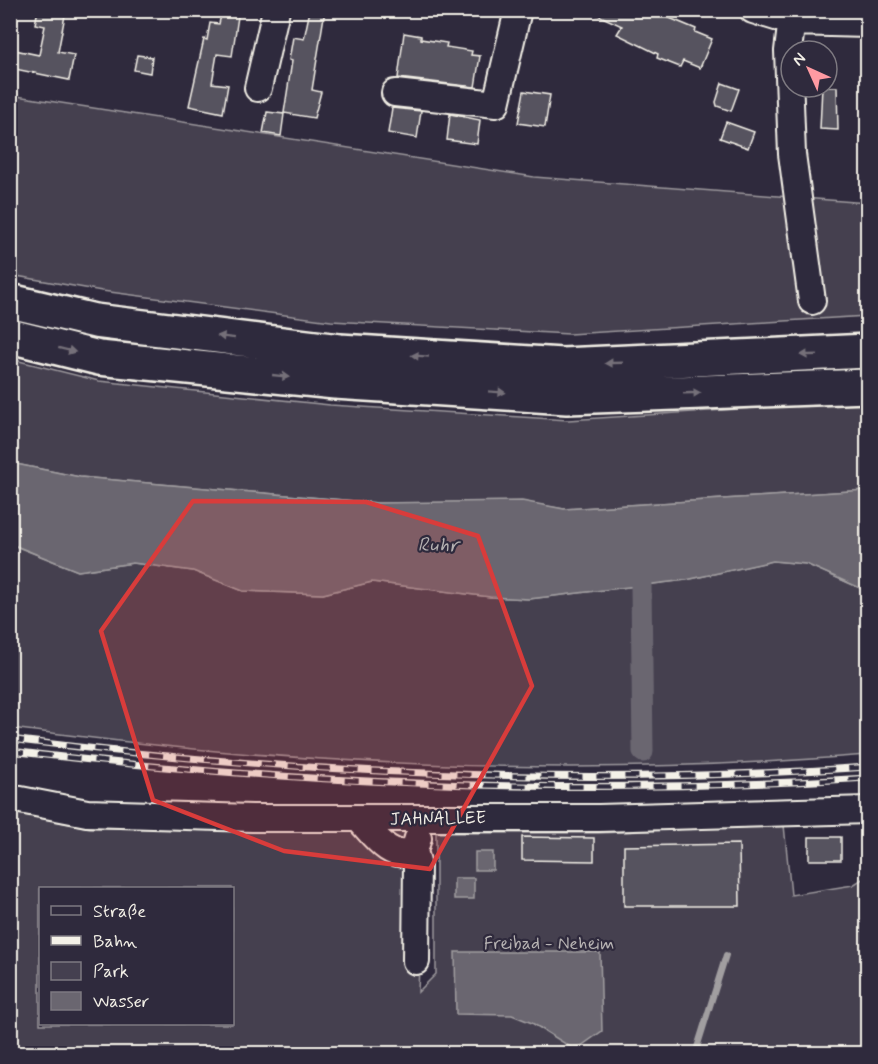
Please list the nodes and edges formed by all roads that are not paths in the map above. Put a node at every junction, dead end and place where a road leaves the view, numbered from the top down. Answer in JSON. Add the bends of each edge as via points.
{"nodes":[{"id":1,"x":276,"y":10,"type":"edge"},
{"id":2,"x":518,"y":10,"type":"edge"},
{"id":3,"x":753,"y":10,"type":"edge"},
{"id":4,"x":792,"y":16,"type":"edge"},
{"id":5,"x":867,"y":24,"type":"edge"},
{"id":6,"x":258,"y":88,"type":"dead end"},
{"id":7,"x":394,"y":93,"type":"dead end"},
{"id":8,"x":812,"y":301,"type":"dead end"},
{"id":9,"x":10,"y":302,"type":"edge"},
{"id":10,"x":10,"y":336,"type":"edge"},
{"id":11,"x":867,"y":351,"type":"edge"},
{"id":12,"x":867,"y":386,"type":"edge"},
{"id":13,"x":10,"y":798,"type":"edge"},
{"id":14,"x":867,"y":810,"type":"edge"},
{"id":15,"x":359,"y":819,"type":"junction"},
{"id":16,"x":418,"y":819,"type":"junction"},
{"id":17,"x":414,"y":851,"type":"junction"},
{"id":18,"x":416,"y":961,"type":"dead end"}],
"edges":[{"from":1,"to":6,"type":"street"},
{"from":2,"to":7,"type":"street","via":[[496,104]]},
{"from":3,"to":4,"type":"street"},
{"from":4,"to":5,"type":"street"},
{"from":4,"to":8,"type":"street","via":[[792,154]]},
{"from":11,"to":9,"type":"highway","one_way":true,"via":[[562,365],[339,351],[95,321]]},
{"from":10,"to":12,"type":"highway","one_way":true,"via":[[99,358],[335,382],[567,397]]},
{"from":13,"to":15,"type":"street","name":"JAHNALLEE","via":[[98,814]]},
{"from":14,"to":16,"type":"street","name":"JAHNALLEE"},
{"from":15,"to":16,"type":"street","name":"JAHNALLEE"},
{"from":15,"to":17,"type":"street","via":[[395,853],[406,855]]},
{"from":16,"to":17,"type":"street"},
{"from":17,"to":18,"type":"street"}]}
